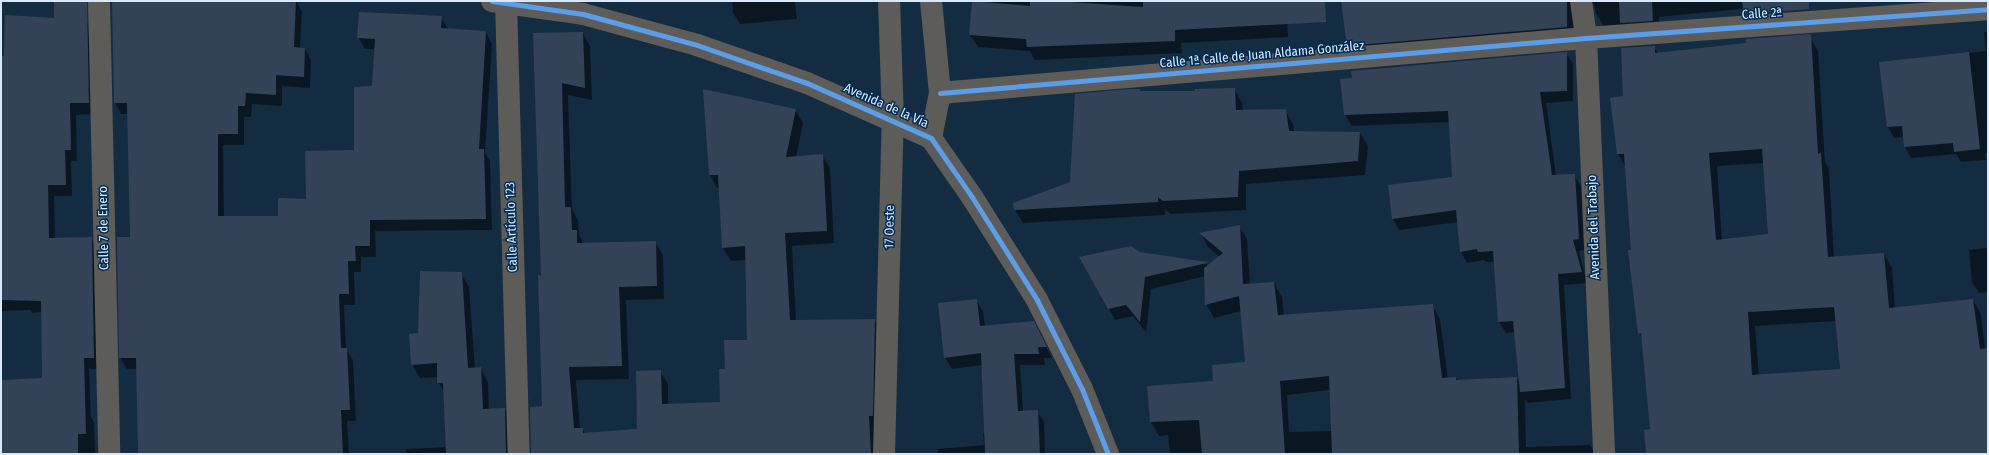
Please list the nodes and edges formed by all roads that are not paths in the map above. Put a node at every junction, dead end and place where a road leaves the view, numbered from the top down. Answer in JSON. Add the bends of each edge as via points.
{"nodes":[{"id":1,"x":99,"y":1,"type":"edge"},
{"id":2,"x":888,"y":1,"type":"edge"},
{"id":3,"x":931,"y":1,"type":"edge"},
{"id":4,"x":1581,"y":1,"type":"edge"},
{"id":5,"x":502,"y":2,"type":"edge"},
{"id":6,"x":583,"y":7,"type":"edge"},
{"id":7,"x":1988,"y":9,"type":"edge"},
{"id":8,"x":1586,"y":38,"type":"junction"},
{"id":9,"x":940,"y":93,"type":"junction"},
{"id":10,"x":893,"y":120,"type":"junction"},
{"id":11,"x":931,"y":138,"type":"junction"},
{"id":12,"x":109,"y":454,"type":"edge"},
{"id":13,"x":519,"y":454,"type":"edge"},
{"id":14,"x":884,"y":454,"type":"edge"},
{"id":15,"x":1108,"y":454,"type":"edge"},
{"id":16,"x":1604,"y":454,"type":"edge"}],
"edges":[{"from":1,"to":12,"type":"street","name":"Calle 7 de Enero"},
{"from":2,"to":10,"type":"street","name":"17 Oeste"},
{"from":3,"to":9,"type":"street"},
{"from":4,"to":8,"type":"street","name":"Avenida del Trabajo"},
{"from":5,"to":6,"type":"street","name":"Avenida de la Vía"},
{"from":5,"to":13,"type":"street","name":"Calle Artículo 123"},
{"from":6,"to":10,"type":"street","name":"Avenida de la Vía","via":[[808,84]]},
{"from":7,"to":8,"type":"street","name":"Calle 2ª"},
{"from":8,"to":9,"type":"street","name":"Calle 1ª Calle de Juan Aldama González"},
{"from":8,"to":16,"type":"street","name":"Avenida del Trabajo"},
{"from":9,"to":11,"type":"street"},
{"from":10,"to":11,"type":"street","name":"Avenida de la Vía"},
{"from":10,"to":14,"type":"street","name":"17 Oeste"},
{"from":11,"to":15,"type":"street","name":"Avenida de la Vía","via":[[972,197],[1037,300],[1082,389]]}]}
